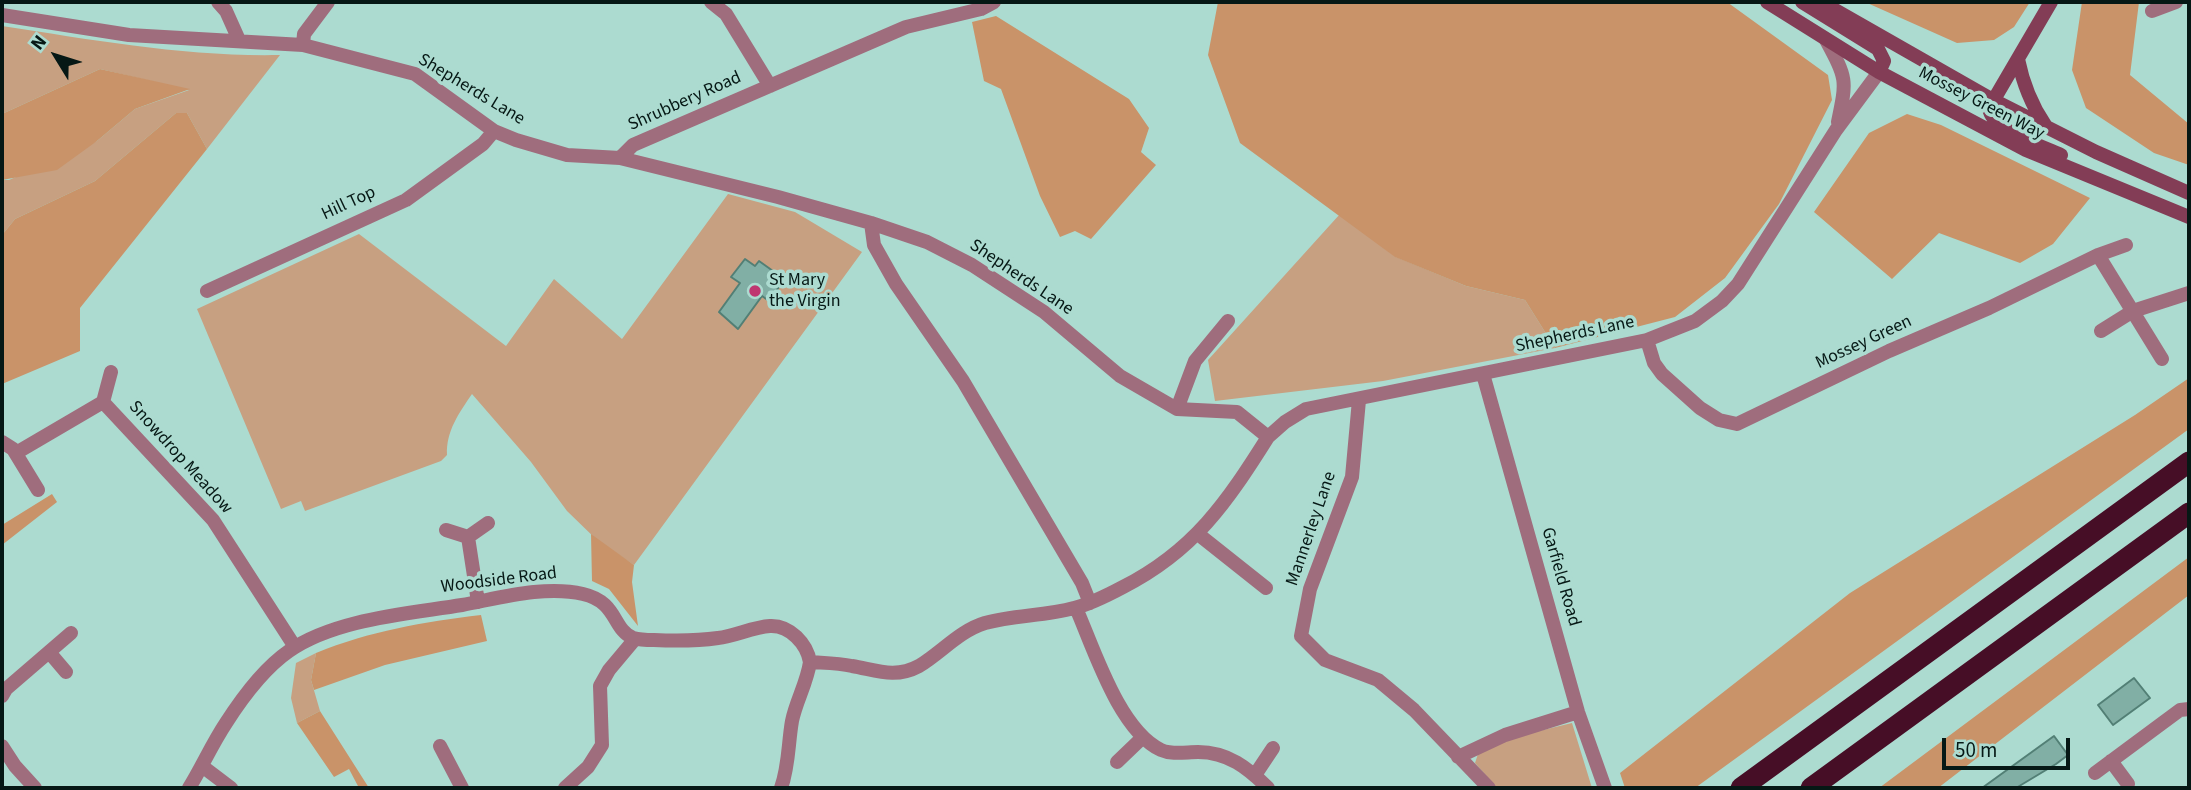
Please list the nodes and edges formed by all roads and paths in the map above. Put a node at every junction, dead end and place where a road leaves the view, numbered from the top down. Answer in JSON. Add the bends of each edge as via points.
{"nodes":[{"id":1,"x":218,"y":2,"type":"edge"},
{"id":2,"x":328,"y":2,"type":"edge"},
{"id":3,"x":711,"y":2,"type":"edge"},
{"id":4,"x":993,"y":2,"type":"edge"},
{"id":5,"x":1767,"y":2,"type":"edge"},
{"id":6,"x":1802,"y":2,"type":"edge"},
{"id":7,"x":1821,"y":2,"type":"edge"},
{"id":8,"x":2051,"y":2,"type":"edge"},
{"id":9,"x":2176,"y":2,"type":"edge"},
{"id":10,"x":2152,"y":11,"type":"dead end"},
{"id":11,"x":2,"y":15,"type":"edge"},
{"id":12,"x":239,"y":40,"type":"junction"},
{"id":13,"x":1826,"y":40,"type":"junction"},
{"id":14,"x":303,"y":45,"type":"junction"},
{"id":15,"x":2018,"y":59,"type":"junction"},
{"id":16,"x":1879,"y":72,"type":"junction"},
{"id":17,"x":770,"y":86,"type":"junction"},
{"id":18,"x":1993,"y":100,"type":"junction"},
{"id":19,"x":2047,"y":128,"type":"junction"},
{"id":20,"x":1836,"y":130,"type":"junction"},
{"id":21,"x":494,"y":131,"type":"junction"},
{"id":22,"x":620,"y":158,"type":"junction"},
{"id":23,"x":2189,"y":193,"type":"edge"},
{"id":24,"x":2168,"y":210,"type":"junction"},
{"id":25,"x":2189,"y":217,"type":"edge"},
{"id":26,"x":871,"y":223,"type":"junction"},
{"id":27,"x":2126,"y":245,"type":"dead end"},
{"id":28,"x":2098,"y":255,"type":"junction"},
{"id":29,"x":207,"y":291,"type":"dead end"},
{"id":30,"x":2189,"y":293,"type":"edge"},
{"id":31,"x":2133,"y":311,"type":"junction"},
{"id":32,"x":1228,"y":321,"type":"dead end"},
{"id":33,"x":2101,"y":331,"type":"dead end"},
{"id":34,"x":1647,"y":340,"type":"junction"},
{"id":35,"x":2162,"y":359,"type":"dead end"},
{"id":36,"x":111,"y":372,"type":"dead end"},
{"id":37,"x":1483,"y":374,"type":"junction"},
{"id":38,"x":1359,"y":400,"type":"junction"},
{"id":39,"x":103,"y":402,"type":"junction"},
{"id":40,"x":1177,"y":409,"type":"junction"},
{"id":41,"x":1268,"y":437,"type":"junction"},
{"id":42,"x":2,"y":442,"type":"edge"},
{"id":43,"x":16,"y":453,"type":"junction"},
{"id":44,"x":2189,"y":462,"type":"edge"},
{"id":45,"x":38,"y":490,"type":"dead end"},
{"id":46,"x":2189,"y":513,"type":"edge"},
{"id":47,"x":488,"y":523,"type":"dead end"},
{"id":48,"x":446,"y":530,"type":"dead end"},
{"id":49,"x":1198,"y":534,"type":"junction"},
{"id":50,"x":468,"y":537,"type":"junction"},
{"id":51,"x":1266,"y":588,"type":"dead end"},
{"id":52,"x":478,"y":602,"type":"junction"},
{"id":53,"x":1090,"y":603,"type":"junction"},
{"id":54,"x":1076,"y":608,"type":"junction"},
{"id":55,"x":71,"y":633,"type":"dead end"},
{"id":56,"x":635,"y":639,"type":"junction"},
{"id":57,"x":295,"y":647,"type":"junction"},
{"id":58,"x":49,"y":652,"type":"junction"},
{"id":59,"x":810,"y":662,"type":"junction"},
{"id":60,"x":66,"y":672,"type":"dead end"},
{"id":61,"x":2,"y":696,"type":"edge"},
{"id":62,"x":2189,"y":709,"type":"edge"},
{"id":63,"x":1578,"y":712,"type":"junction"},
{"id":64,"x":1142,"y":738,"type":"junction"},
{"id":65,"x":2,"y":746,"type":"edge"},
{"id":66,"x":440,"y":746,"type":"dead end"},
{"id":67,"x":1273,"y":748,"type":"dead end"},
{"id":68,"x":1458,"y":757,"type":"junction"},
{"id":69,"x":2112,"y":761,"type":"junction"},
{"id":70,"x":1118,"y":762,"type":"dead end"},
{"id":71,"x":15,"y":766,"type":"junction"},
{"id":72,"x":202,"y":766,"type":"junction"},
{"id":73,"x":2095,"y":773,"type":"dead end"},
{"id":74,"x":1255,"y":775,"type":"junction"},
{"id":75,"x":2,"y":777,"type":"edge"},
{"id":76,"x":2128,"y":784,"type":"dead end"},
{"id":77,"x":35,"y":788,"type":"edge"},
{"id":78,"x":189,"y":788,"type":"edge"},
{"id":79,"x":231,"y":788,"type":"edge"},
{"id":80,"x":462,"y":788,"type":"edge"},
{"id":81,"x":565,"y":788,"type":"edge"},
{"id":82,"x":782,"y":788,"type":"edge"},
{"id":83,"x":1268,"y":788,"type":"edge"},
{"id":84,"x":1489,"y":788,"type":"edge"},
{"id":85,"x":1605,"y":788,"type":"edge"},
{"id":86,"x":1741,"y":788,"type":"edge"},
{"id":87,"x":1811,"y":788,"type":"edge"}],
"edges":[{"from":1,"to":12,"type":"street"},
{"from":2,"to":14,"type":"street","via":[[304,34]]},
{"from":3,"to":17,"type":"street","name":"Shrubbery Road","via":[[726,14]]},
{"from":4,"to":17,"type":"street","name":"Shrubbery Road","via":[[906,27]]},
{"from":5,"to":13,"type":"main road","name":"Mossey Green Way"},
{"from":6,"to":16,"type":"main road","via":[[1878,49],[1884,61]]},
{"from":7,"to":18,"type":"main road","name":"Mossey Green Way"},
{"from":8,"to":15,"type":"main road"},
{"from":9,"to":10,"type":"street"},
{"from":11,"to":12,"type":"street","name":"Shepherds Lane","via":[[129,36]]},
{"from":12,"to":14,"type":"street","name":"Shepherds Lane"},
{"from":13,"to":16,"type":"main road","name":"Mossey Green Way"},
{"from":13,"to":20,"type":"street","via":[[1845,83]]},
{"from":14,"to":21,"type":"street","name":"Shepherds Lane","via":[[415,74]]},
{"from":15,"to":18,"type":"main road"},
{"from":15,"to":19,"type":"main road","via":[[2033,107]]},
{"from":16,"to":20,"type":"street","name":"Shepherds Lane"},
{"from":16,"to":24,"type":"main road","name":"Mossey Green Way","via":[[2026,150]]},
{"from":17,"to":22,"type":"street","name":"Shrubbery Road","via":[[633,145]]},
{"from":18,"to":19,"type":"main road","name":"Mossey Green Way"},
{"from":18,"to":24,"type":"main road","via":[[1989,112],[1998,125],[2152,197]]},
{"from":19,"to":23,"type":"main road","name":"Mossey Green Way"},
{"from":20,"to":34,"type":"street","name":"Shepherds Lane","via":[[1738,285],[1695,321]]},
{"from":21,"to":22,"type":"street","name":"Shepherds Lane","via":[[567,155]]},
{"from":21,"to":29,"type":"street","name":"Hill Top","via":[[406,200]]},
{"from":22,"to":26,"type":"street","name":"Shepherds Lane"},
{"from":24,"to":25,"type":"main road","name":"Mossey Green Way"},
{"from":26,"to":40,"type":"street","name":"Shepherds Lane","via":[[927,242],[972,265],[1044,312],[1119,376]]},
{"from":26,"to":53,"type":"street","via":[[874,245],[896,284],[963,381]]},
{"from":27,"to":28,"type":"street","name":"Mossey Green"},
{"from":28,"to":31,"type":"street"},
{"from":28,"to":34,"type":"street","name":"Mossey Green","via":[[1737,424],[1700,408],[1662,374]]},
{"from":30,"to":31,"type":"street"},
{"from":31,"to":33,"type":"street"},
{"from":31,"to":35,"type":"street"},
{"from":32,"to":40,"type":"street","via":[[1195,361]]},
{"from":34,"to":37,"type":"street","name":"Shepherds Lane"},
{"from":36,"to":39,"type":"street","name":"Snowdrop Meadow"},
{"from":37,"to":38,"type":"street","name":"Shepherds Lane"},
{"from":37,"to":63,"type":"street","name":"Garfield Road"},
{"from":38,"to":41,"type":"street","name":"Shepherds Lane","via":[[1306,409]]},
{"from":38,"to":68,"type":"street","name":"Mannerley Lane","via":[[1352,477],[1310,589],[1301,636],[1325,660],[1378,680]]},
{"from":39,"to":43,"type":"street","name":"Snowdrop Meadow"},
{"from":39,"to":57,"type":"street","name":"Snowdrop Meadow","via":[[213,520]]},
{"from":40,"to":41,"type":"street","name":"Shepherds Lane","via":[[1237,412]]},
{"from":41,"to":49,"type":"street"},
{"from":42,"to":43,"type":"street"},
{"from":43,"to":45,"type":"street"},
{"from":44,"to":86,"type":"highway"},
{"from":46,"to":87,"type":"highway"},
{"from":47,"to":50,"type":"street"},
{"from":48,"to":50,"type":"street"},
{"from":49,"to":51,"type":"street"},
{"from":49,"to":53,"type":"street","via":[[1156,568]]},
{"from":50,"to":52,"type":"street"},
{"from":52,"to":56,"type":"street","name":"Woodside Road","via":[[535,593],[585,594],[608,606]]},
{"from":52,"to":57,"type":"street","name":"Woodside Road","via":[[379,618]]},
{"from":53,"to":54,"type":"street"},
{"from":54,"to":59,"type":"street","via":[[983,624],[918,666],[899,673]]},
{"from":54,"to":64,"type":"street","via":[[1127,719]]},
{"from":55,"to":58,"type":"street"},
{"from":56,"to":59,"type":"street","via":[[729,637],[777,627],[798,638]]},
{"from":56,"to":81,"type":"street","via":[[600,687],[602,745],[588,767]]},
{"from":57,"to":72,"type":"street","name":"Woodside Road","via":[[264,673],[242,700]]},
{"from":58,"to":60,"type":"street"},
{"from":58,"to":61,"type":"street"},
{"from":59,"to":82,"type":"street","via":[[792,719]]},
{"from":62,"to":69,"type":"street","via":[[2180,710]]},
{"from":63,"to":68,"type":"street","via":[[1505,735]]},
{"from":63,"to":85,"type":"street","name":"Garfield Road"},
{"from":64,"to":70,"type":"street"},
{"from":64,"to":74,"type":"street","via":[[1162,751],[1217,753]]},
{"from":65,"to":71,"type":"street"},
{"from":66,"to":80,"type":"street"},
{"from":67,"to":74,"type":"street"},
{"from":68,"to":84,"type":"street","name":"Mannerley Lane"},
{"from":69,"to":73,"type":"street"},
{"from":69,"to":76,"type":"street"},
{"from":71,"to":75,"type":"street"},
{"from":71,"to":77,"type":"street"},
{"from":72,"to":78,"type":"street","name":"Woodside Road"},
{"from":72,"to":79,"type":"street"},
{"from":74,"to":83,"type":"street"}]}
